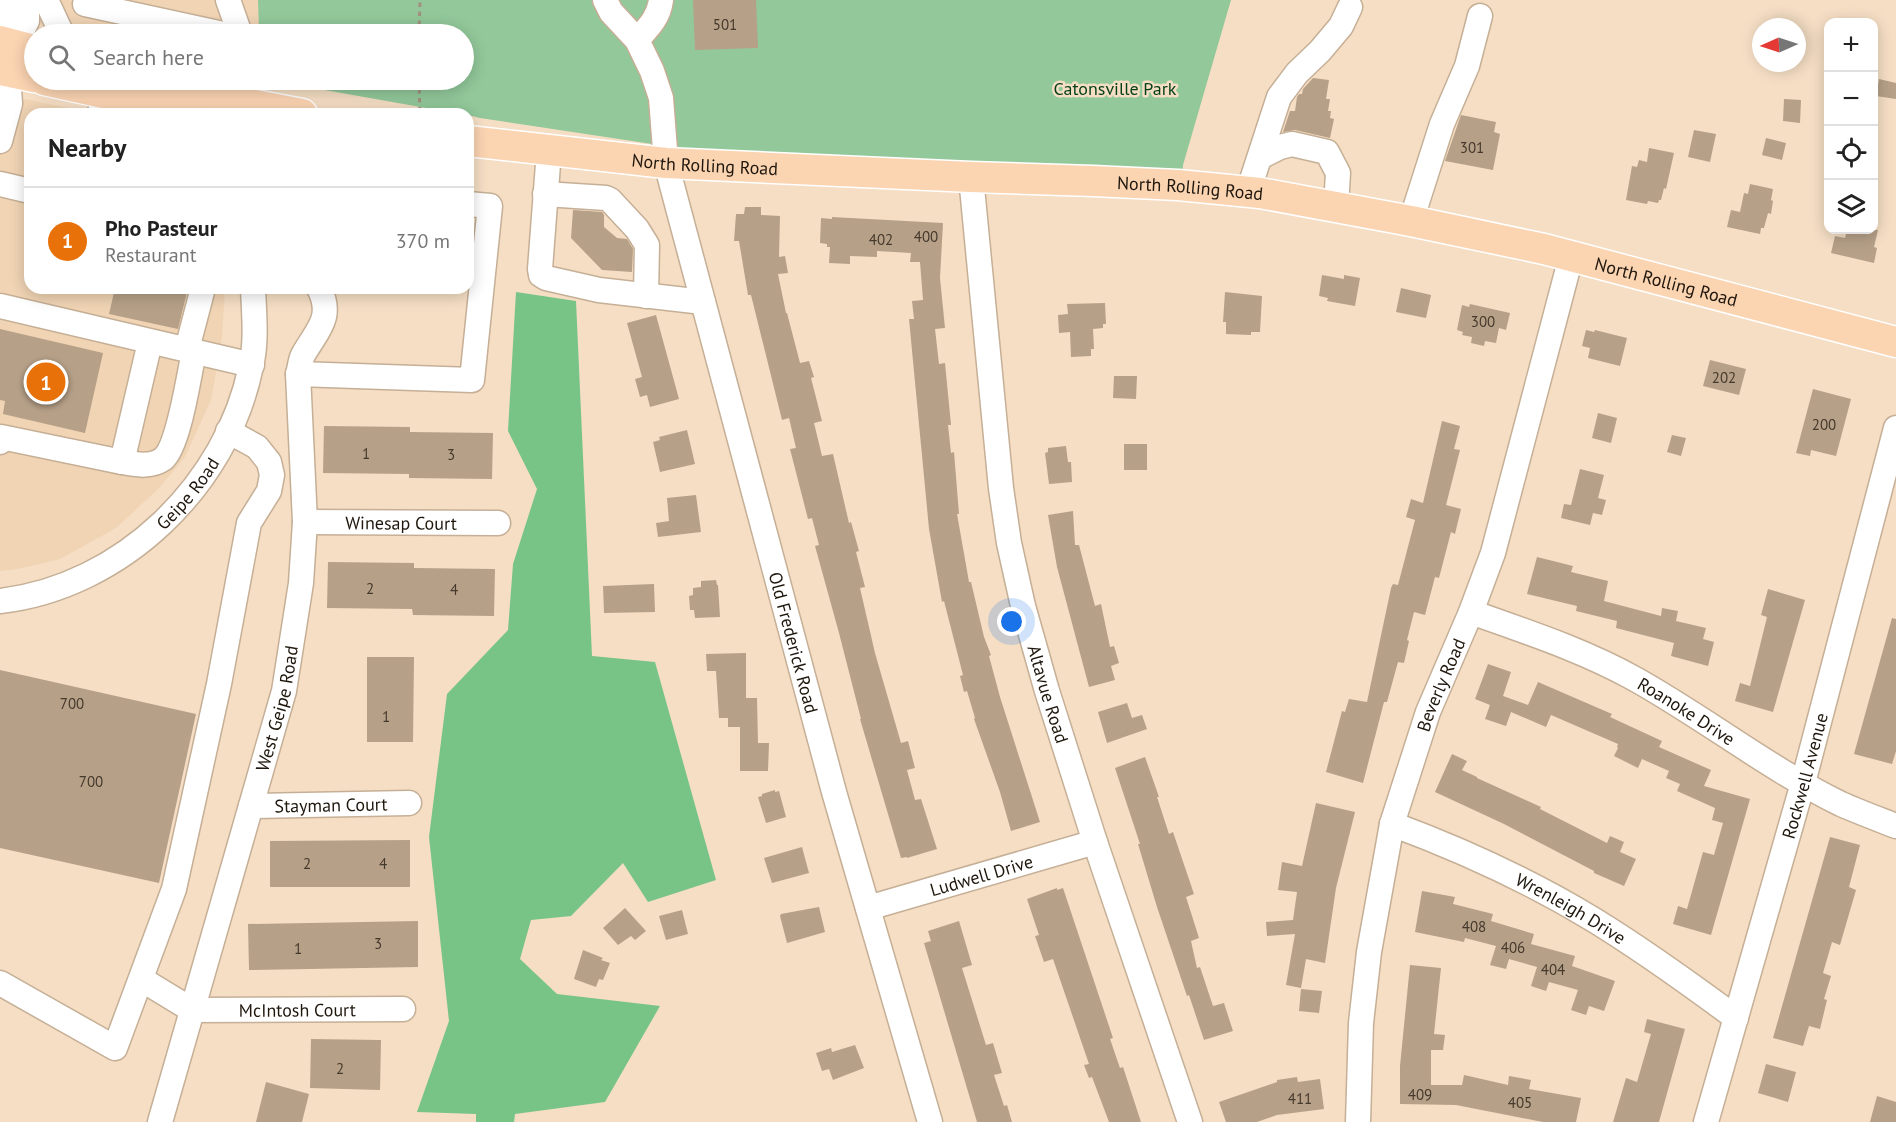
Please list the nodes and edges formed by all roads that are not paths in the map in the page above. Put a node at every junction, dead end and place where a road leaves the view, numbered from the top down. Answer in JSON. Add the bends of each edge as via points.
{"nodes":[{"id":1,"x":6,"y":0,"type":"edge"},
{"id":2,"x":27,"y":0,"type":"edge"},
{"id":3,"x":46,"y":0,"type":"edge"},
{"id":4,"x":120,"y":0,"type":"edge"},
{"id":5,"x":228,"y":0,"type":"edge"},
{"id":6,"x":605,"y":0,"type":"edge"},
{"id":7,"x":661,"y":0,"type":"edge"},
{"id":8,"x":77,"y":2,"type":"edge"},
{"id":9,"x":1350,"y":7,"type":"dead end"},
{"id":10,"x":1480,"y":16,"type":"dead end"},
{"id":11,"x":26,"y":24,"type":"edge"},
{"id":12,"x":57,"y":24,"type":"edge"},
{"id":13,"x":177,"y":24,"type":"edge"},
{"id":14,"x":236,"y":24,"type":"edge"},
{"id":15,"x":24,"y":30,"type":"edge"},
{"id":16,"x":638,"y":39,"type":"junction"},
{"id":17,"x":13,"y":62,"type":"edge"},
{"id":18,"x":69,"y":90,"type":"edge"},
{"id":19,"x":176,"y":99,"type":"edge"},
{"id":20,"x":246,"y":99,"type":"edge"},
{"id":21,"x":102,"y":103,"type":"edge"},
{"id":22,"x":280,"y":108,"type":"edge"},
{"id":23,"x":0,"y":141,"type":"edge"},
{"id":24,"x":474,"y":142,"type":"edge"},
{"id":25,"x":549,"y":151,"type":"junction"},
{"id":26,"x":1260,"y":157,"type":"junction"},
{"id":27,"x":666,"y":163,"type":"junction"},
{"id":28,"x":971,"y":177,"type":"junction"},
{"id":29,"x":0,"y":184,"type":"edge"},
{"id":30,"x":24,"y":190,"type":"edge"},
{"id":31,"x":1248,"y":192,"type":"junction"},
{"id":32,"x":545,"y":194,"type":"junction"},
{"id":33,"x":474,"y":205,"type":"edge"},
{"id":34,"x":1336,"y":207,"type":"junction"},
{"id":35,"x":1411,"y":221,"type":"junction"},
{"id":36,"x":1571,"y":257,"type":"junction"},
{"id":37,"x":201,"y":294,"type":"edge"},
{"id":38,"x":253,"y":294,"type":"edge"},
{"id":39,"x":322,"y":294,"type":"edge"},
{"id":40,"x":645,"y":296,"type":"junction"},
{"id":41,"x":703,"y":302,"type":"junction"},
{"id":42,"x":0,"y":306,"type":"edge"},
{"id":43,"x":150,"y":342,"type":"junction"},
{"id":44,"x":1896,"y":342,"type":"edge"},
{"id":45,"x":190,"y":351,"type":"junction"},
{"id":46,"x":252,"y":365,"type":"junction"},
{"id":47,"x":298,"y":374,"type":"junction"},
{"id":48,"x":1896,"y":428,"type":"edge"},
{"id":49,"x":228,"y":431,"type":"junction"},
{"id":50,"x":0,"y":442,"type":"edge"},
{"id":51,"x":122,"y":462,"type":"junction"},
{"id":52,"x":305,"y":522,"type":"junction"},
{"id":53,"x":498,"y":523,"type":"dead end"},
{"id":54,"x":0,"y":601,"type":"edge"},
{"id":55,"x":1471,"y":612,"type":"junction"},
{"id":56,"x":1803,"y":783,"type":"junction"},
{"id":57,"x":409,"y":803,"type":"dead end"},
{"id":58,"x":251,"y":806,"type":"junction"},
{"id":59,"x":1392,"y":824,"type":"junction"},
{"id":60,"x":1896,"y":826,"type":"edge"},
{"id":61,"x":1095,"y":843,"type":"junction"},
{"id":62,"x":868,"y":908,"type":"junction"},
{"id":63,"x":141,"y":979,"type":"junction"},
{"id":64,"x":0,"y":983,"type":"edge"},
{"id":65,"x":192,"y":1010,"type":"junction"},
{"id":66,"x":404,"y":1010,"type":"dead end"},
{"id":67,"x":1736,"y":1018,"type":"junction"},
{"id":68,"x":160,"y":1122,"type":"edge"},
{"id":69,"x":930,"y":1122,"type":"edge"},
{"id":70,"x":1190,"y":1122,"type":"edge"},
{"id":71,"x":1358,"y":1122,"type":"edge"},
{"id":72,"x":1706,"y":1122,"type":"edge"}],
"edges":[{"from":1,"to":17,"type":"street","via":[[4,14]]},
{"from":2,"to":11,"type":"street"},
{"from":3,"to":12,"type":"street"},
{"from":4,"to":8,"type":"street"},
{"from":5,"to":14,"type":"street"},
{"from":6,"to":16,"type":"street","via":[[611,12]]},
{"from":7,"to":16,"type":"street","via":[[660,12]]},
{"from":8,"to":13,"type":"street"},
{"from":9,"to":26,"type":"street","via":[[1341,26],[1280,97]]},
{"from":10,"to":35,"type":"street","via":[[1467,66]]},
{"from":15,"to":17,"type":"street"},
{"from":16,"to":27,"type":"street","name":"Old Frederick Road","via":[[661,98]]},
{"from":17,"to":23,"type":"street","via":[[10,104]]},
{"from":18,"to":21,"type":"main road"},
{"from":19,"to":20,"type":"main road"},
{"from":19,"to":21,"type":"main road","via":[[154,104]]},
{"from":20,"to":22,"type":"main road"},
{"from":24,"to":25,"type":"main road","name":"North Rolling Road"},
{"from":25,"to":27,"type":"main road","name":"North Rolling Road"},
{"from":25,"to":32,"type":"street"},
{"from":26,"to":31,"type":"street"},
{"from":26,"to":34,"type":"street","via":[[1292,144],[1327,152],[1338,173]]},
{"from":27,"to":28,"type":"main road","name":"North Rolling Road"},
{"from":27,"to":41,"type":"street","name":"Old Frederick Road"},
{"from":28,"to":31,"type":"main road","name":"North Rolling Road"},
{"from":28,"to":61,"type":"street","name":"Altavue Road","via":[[1000,488],[1009,543],[1047,690]]},
{"from":29,"to":30,"type":"street"},
{"from":31,"to":34,"type":"main road","name":"North Rolling Road"},
{"from":32,"to":40,"type":"street","via":[[609,200],[633,224],[647,245]]},
{"from":32,"to":40,"type":"street","via":[[541,274],[599,290]]},
{"from":33,"to":47,"type":"street","via":[[490,206],[472,380]]},
{"from":34,"to":35,"type":"main road","name":"North Rolling Road"},
{"from":35,"to":36,"type":"main road","name":"North Rolling Road"},
{"from":36,"to":44,"type":"main road","name":"North Rolling Road"},
{"from":36,"to":55,"type":"street","name":"Beverly Road","via":[[1493,553]]},
{"from":37,"to":45,"type":"street"},
{"from":38,"to":46,"type":"street","name":"Geipe Road"},
{"from":39,"to":47,"type":"street","name":"West Geipe Road","via":[[325,313],[322,326],[302,357]]},
{"from":40,"to":41,"type":"street"},
{"from":41,"to":62,"type":"street","name":"Old Frederick Road"},
{"from":42,"to":43,"type":"street"},
{"from":43,"to":45,"type":"street"},
{"from":43,"to":51,"type":"street"},
{"from":45,"to":46,"type":"street"},
{"from":45,"to":51,"type":"street","via":[[170,450],[164,458],[145,465]]},
{"from":46,"to":49,"type":"street","name":"Geipe Road"},
{"from":47,"to":52,"type":"street","name":"West Geipe Road"},
{"from":48,"to":56,"type":"street","name":"Rockwell Avenue"},
{"from":49,"to":54,"type":"street","name":"Geipe Road","via":[[186,500],[126,553],[89,575],[49,590]]},
{"from":49,"to":63,"type":"street","via":[[257,447],[272,475],[268,491],[249,523],[174,889]]},
{"from":50,"to":51,"type":"street","via":[[1,437]]},
{"from":52,"to":53,"type":"street","name":"Winesap Court"},
{"from":52,"to":58,"type":"street","name":"West Geipe Road","via":[[301,583],[284,691]]},
{"from":55,"to":56,"type":"street","name":"Roanoke Drive","via":[[1551,640],[1633,678]]},
{"from":55,"to":59,"type":"street","name":"Beverly Road","via":[[1428,712]]},
{"from":56,"to":60,"type":"street","name":"Roanoke Drive"},
{"from":56,"to":67,"type":"street","name":"Rockwell Avenue"},
{"from":57,"to":58,"type":"street","name":"Stayman Court"},
{"from":58,"to":65,"type":"street","name":"West Geipe Road"},
{"from":59,"to":67,"type":"street","name":"Wrenleigh Drive","via":[[1541,890],[1654,958]]},
{"from":59,"to":71,"type":"street","name":"Beverly Road","via":[[1369,952],[1361,1023]]},
{"from":61,"to":62,"type":"street","name":"Ludwell Drive"},
{"from":61,"to":70,"type":"street","name":"Altavue Road"},
{"from":62,"to":69,"type":"street","name":"Old Frederick Road"},
{"from":63,"to":64,"type":"street","via":[[115,1048]]},
{"from":63,"to":65,"type":"street"},
{"from":65,"to":66,"type":"street","name":"McIntosh Court"},
{"from":65,"to":68,"type":"street","name":"West Geipe Road"},
{"from":67,"to":72,"type":"street","name":"Rockwell Avenue"}]}
